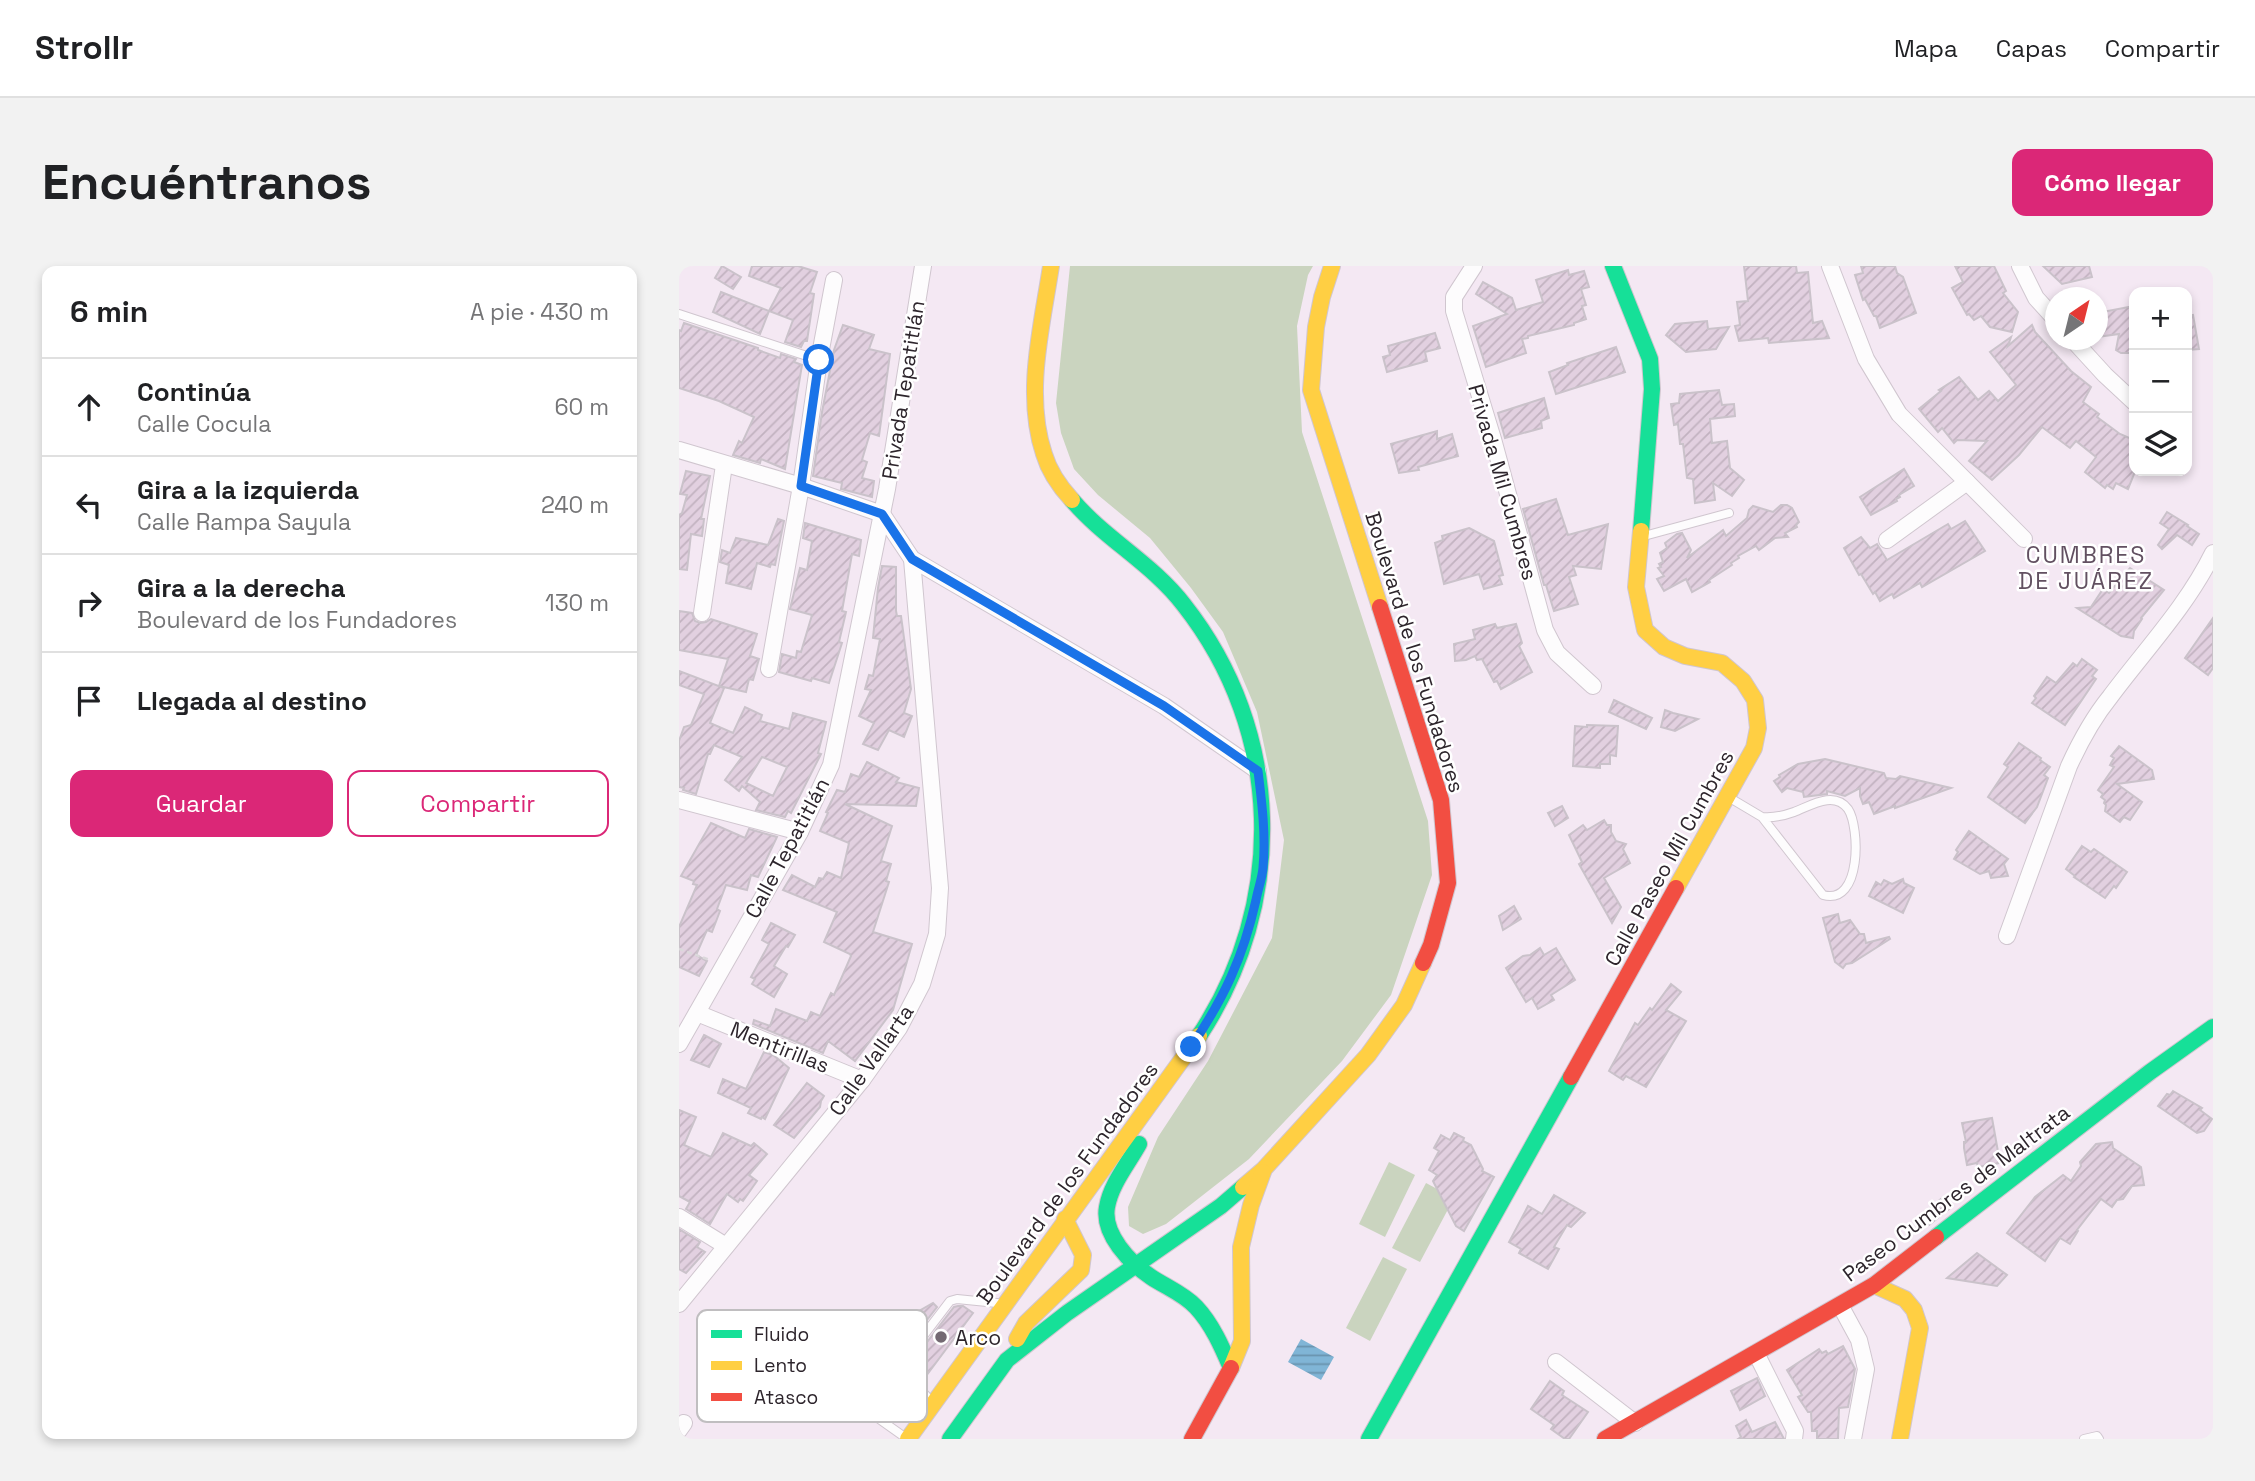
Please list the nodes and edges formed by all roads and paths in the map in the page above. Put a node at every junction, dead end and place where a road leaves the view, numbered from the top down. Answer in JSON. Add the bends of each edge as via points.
{"nodes":[{"id":1,"x":923,"y":266,"type":"edge"},
{"id":2,"x":1051,"y":266,"type":"edge"},
{"id":3,"x":1332,"y":266,"type":"edge"},
{"id":4,"x":1474,"y":266,"type":"edge"},
{"id":5,"x":1613,"y":266,"type":"edge"},
{"id":6,"x":1830,"y":266,"type":"edge"},
{"id":7,"x":2020,"y":266,"type":"edge"},
{"id":8,"x":834,"y":280,"type":"dead end"},
{"id":9,"x":2045,"y":308,"type":"edge"},
{"id":10,"x":679,"y":314,"type":"edge"},
{"id":11,"x":2082,"y":350,"type":"edge"},
{"id":12,"x":819,"y":360,"type":"junction"},
{"id":13,"x":2129,"y":397,"type":"edge"},
{"id":14,"x":679,"y":450,"type":"edge"},
{"id":15,"x":724,"y":465,"type":"junction"},
{"id":16,"x":1967,"y":482,"type":"junction"},
{"id":17,"x":801,"y":486,"type":"junction"},
{"id":18,"x":1729,"y":513,"type":"dead end"},
{"id":19,"x":882,"y":514,"type":"junction"},
{"id":20,"x":1640,"y":537,"type":"junction"},
{"id":21,"x":1887,"y":540,"type":"dead end"},
{"id":22,"x":2024,"y":540,"type":"dead end"},
{"id":23,"x":2213,"y":553,"type":"edge"},
{"id":24,"x":912,"y":559,"type":"junction"},
{"id":25,"x":702,"y":612,"type":"dead end"},
{"id":26,"x":769,"y":669,"type":"dead end"},
{"id":27,"x":1593,"y":686,"type":"dead end"},
{"id":28,"x":1258,"y":771,"type":"junction"},
{"id":29,"x":1727,"y":796,"type":"junction"},
{"id":30,"x":679,"y":800,"type":"edge"},
{"id":31,"x":1762,"y":817,"type":"junction"},
{"id":32,"x":800,"y":832,"type":"junction"},
{"id":33,"x":2007,"y":936,"type":"dead end"},
{"id":34,"x":679,"y":949,"type":"edge"},
{"id":35,"x":723,"y":965,"type":"junction"},
{"id":36,"x":697,"y":1013,"type":"junction"},
{"id":37,"x":2213,"y":1027,"type":"edge"},
{"id":38,"x":679,"y":1044,"type":"edge"},
{"id":39,"x":862,"y":1080,"type":"junction"},
{"id":40,"x":1163,"y":1088,"type":"junction"},
{"id":41,"x":1264,"y":1169,"type":"junction"},
{"id":42,"x":679,"y":1217,"type":"edge"},
{"id":43,"x":1065,"y":1219,"type":"junction"},
{"id":44,"x":726,"y":1246,"type":"junction"},
{"id":45,"x":1136,"y":1265,"type":"junction"},
{"id":46,"x":1874,"y":1285,"type":"junction"},
{"id":47,"x":679,"y":1304,"type":"edge"},
{"id":48,"x":1005,"y":1304,"type":"junction"},
{"id":49,"x":1840,"y":1304,"type":"junction"},
{"id":50,"x":927,"y":1331,"type":"edge"},
{"id":51,"x":1756,"y":1353,"type":"junction"},
{"id":52,"x":1007,"y":1360,"type":"junction"},
{"id":53,"x":1556,"y":1362,"type":"dead end"},
{"id":54,"x":1231,"y":1368,"type":"junction"},
{"id":55,"x":927,"y":1397,"type":"edge"},
{"id":56,"x":933,"y":1404,"type":"junction"},
{"id":57,"x":927,"y":1412,"type":"edge"},
{"id":58,"x":883,"y":1422,"type":"edge"},
{"id":59,"x":920,"y":1422,"type":"edge"},
{"id":60,"x":1635,"y":1423,"type":"junction"},
{"id":61,"x":907,"y":1439,"type":"edge"},
{"id":62,"x":950,"y":1439,"type":"edge"},
{"id":63,"x":1192,"y":1439,"type":"edge"},
{"id":64,"x":1369,"y":1439,"type":"edge"},
{"id":65,"x":1605,"y":1439,"type":"edge"},
{"id":66,"x":1794,"y":1439,"type":"edge"},
{"id":67,"x":1853,"y":1439,"type":"edge"},
{"id":68,"x":1900,"y":1439,"type":"edge"},
{"id":69,"x":2084,"y":1439,"type":"edge"},
{"id":70,"x":2099,"y":1439,"type":"edge"}],
"edges":[{"from":1,"to":19,"type":"street","name":"Privada Tepatitlán"},
{"from":2,"to":28,"type":"main road","name":"Boulevard de los Fundadores","via":[[1036,390],[1036,423],[1044,456],[1061,488],[1091,521],[1145,564],[1185,606],[1230,687]]},
{"from":3,"to":41,"type":"main road","name":"Boulevard de los Fundadores","via":[[1321,293],[1311,390],[1441,800],[1448,883],[1431,944],[1404,1006],[1345,1082]]},
{"from":4,"to":27,"type":"street","name":"Privada Mil Cumbres","via":[[1454,297],[1457,321],[1545,630],[1557,653]]},
{"from":5,"to":20,"type":"main road","name":"Calle Paseo Mil Cumbres","via":[[1650,359],[1652,388]]},
{"from":6,"to":16,"type":"street","via":[[1866,359],[1899,414]]},
{"from":7,"to":9,"type":"street"},
{"from":8,"to":12,"type":"street"},
{"from":10,"to":12,"type":"lane"},
{"from":11,"to":13,"type":"street"},
{"from":12,"to":17,"type":"street"},
{"from":14,"to":15,"type":"street"},
{"from":15,"to":17,"type":"street"},
{"from":15,"to":25,"type":"street"},
{"from":16,"to":21,"type":"street"},
{"from":16,"to":22,"type":"street"},
{"from":17,"to":19,"type":"street"},
{"from":17,"to":26,"type":"street"},
{"from":18,"to":20,"type":"lane"},
{"from":19,"to":24,"type":"street"},
{"from":19,"to":32,"type":"street","name":"Calle Tepatitlán","via":[[831,765]]},
{"from":20,"to":29,"type":"main road","name":"Calle Paseo Mil Cumbres","via":[[1636,587],[1645,630],[1664,647],[1685,656],[1723,663],[1755,699],[1758,728],[1754,748]]},
{"from":23,"to":33,"type":"street","via":[[2082,739]]},
{"from":24,"to":28,"type":"street","via":[[1164,706]]},
{"from":24,"to":39,"type":"street","name":"Calle Vallarta","via":[[940,888],[937,934],[922,984],[899,1028]]},
{"from":28,"to":40,"type":"main road","name":"Boulevard de los Fundadores","via":[[1263,869],[1248,937],[1213,1014]]},
{"from":29,"to":31,"type":"lane"},
{"from":29,"to":64,"type":"main road","name":"Calle Paseo Mil Cumbres"},
{"from":30,"to":32,"type":"street"},
{"from":31,"to":31,"type":"lane","via":[[1773,818],[1816,801],[1834,801],[1846,807],[1853,818],[1855,855],[1848,887],[1839,894],[1823,895]]},
{"from":32,"to":35,"type":"street","name":"Calle Tepatitlán"},
{"from":34,"to":35,"type":"path"},
{"from":35,"to":36,"type":"street","name":"Calle Tepatitlán"},
{"from":36,"to":38,"type":"street","name":"Calle Tepatitlán"},
{"from":36,"to":39,"type":"street","name":"Mentirillas"},
{"from":37,"to":46,"type":"main road","name":"Paseo Cumbres de Maltrata"},
{"from":39,"to":44,"type":"street","name":"Calle Vallarta"},
{"from":40,"to":43,"type":"main road","name":"Boulevard de los Fundadores"},
{"from":40,"to":45,"type":"main road","via":[[1107,1208],[1113,1236]]},
{"from":41,"to":45,"type":"main road","name":"Boulevard de los Fundadores","via":[[1221,1206]]},
{"from":41,"to":54,"type":"main road","via":[[1241,1247],[1242,1342]]},
{"from":42,"to":44,"type":"street"},
{"from":43,"to":48,"type":"main road","name":"Boulevard de los Fundadores"},
{"from":43,"to":52,"type":"main road","via":[[1083,1255],[1080,1272],[1026,1323]]},
{"from":44,"to":47,"type":"street","name":"Calle Vallarta"},
{"from":45,"to":52,"type":"main road","name":"Boulevard de los Fundadores"},
{"from":45,"to":54,"type":"main road","via":[[1195,1306]]},
{"from":46,"to":49,"type":"main road","name":"Paseo Cumbres de Maltrata"},
{"from":46,"to":68,"type":"main road","via":[[1899,1293],[1917,1311],[1920,1328]]},
{"from":48,"to":50,"type":"lane","via":[[950,1301]]},
{"from":48,"to":56,"type":"main road","name":"Boulevard de los Fundadores"},
{"from":49,"to":51,"type":"main road","name":"Paseo Cumbres de Maltrata"},
{"from":49,"to":67,"type":"street","via":[[1859,1340],[1866,1369]]},
{"from":51,"to":60,"type":"main road","name":"Paseo Cumbres de Maltrata"},
{"from":51,"to":66,"type":"street","via":[[1795,1431]]},
{"from":52,"to":62,"type":"main road","name":"Boulevard de los Fundadores"},
{"from":53,"to":60,"type":"street"},
{"from":54,"to":63,"type":"main road"},
{"from":55,"to":56,"type":"lane"},
{"from":56,"to":57,"type":"main road","name":"Boulevard de los Fundadores"},
{"from":58,"to":61,"type":"lane"},
{"from":59,"to":61,"type":"main road","name":"Boulevard de los Fundadores"},
{"from":60,"to":65,"type":"main road","name":"Paseo Cumbres de Maltrata"},
{"from":69,"to":70,"type":"lane"}]}
